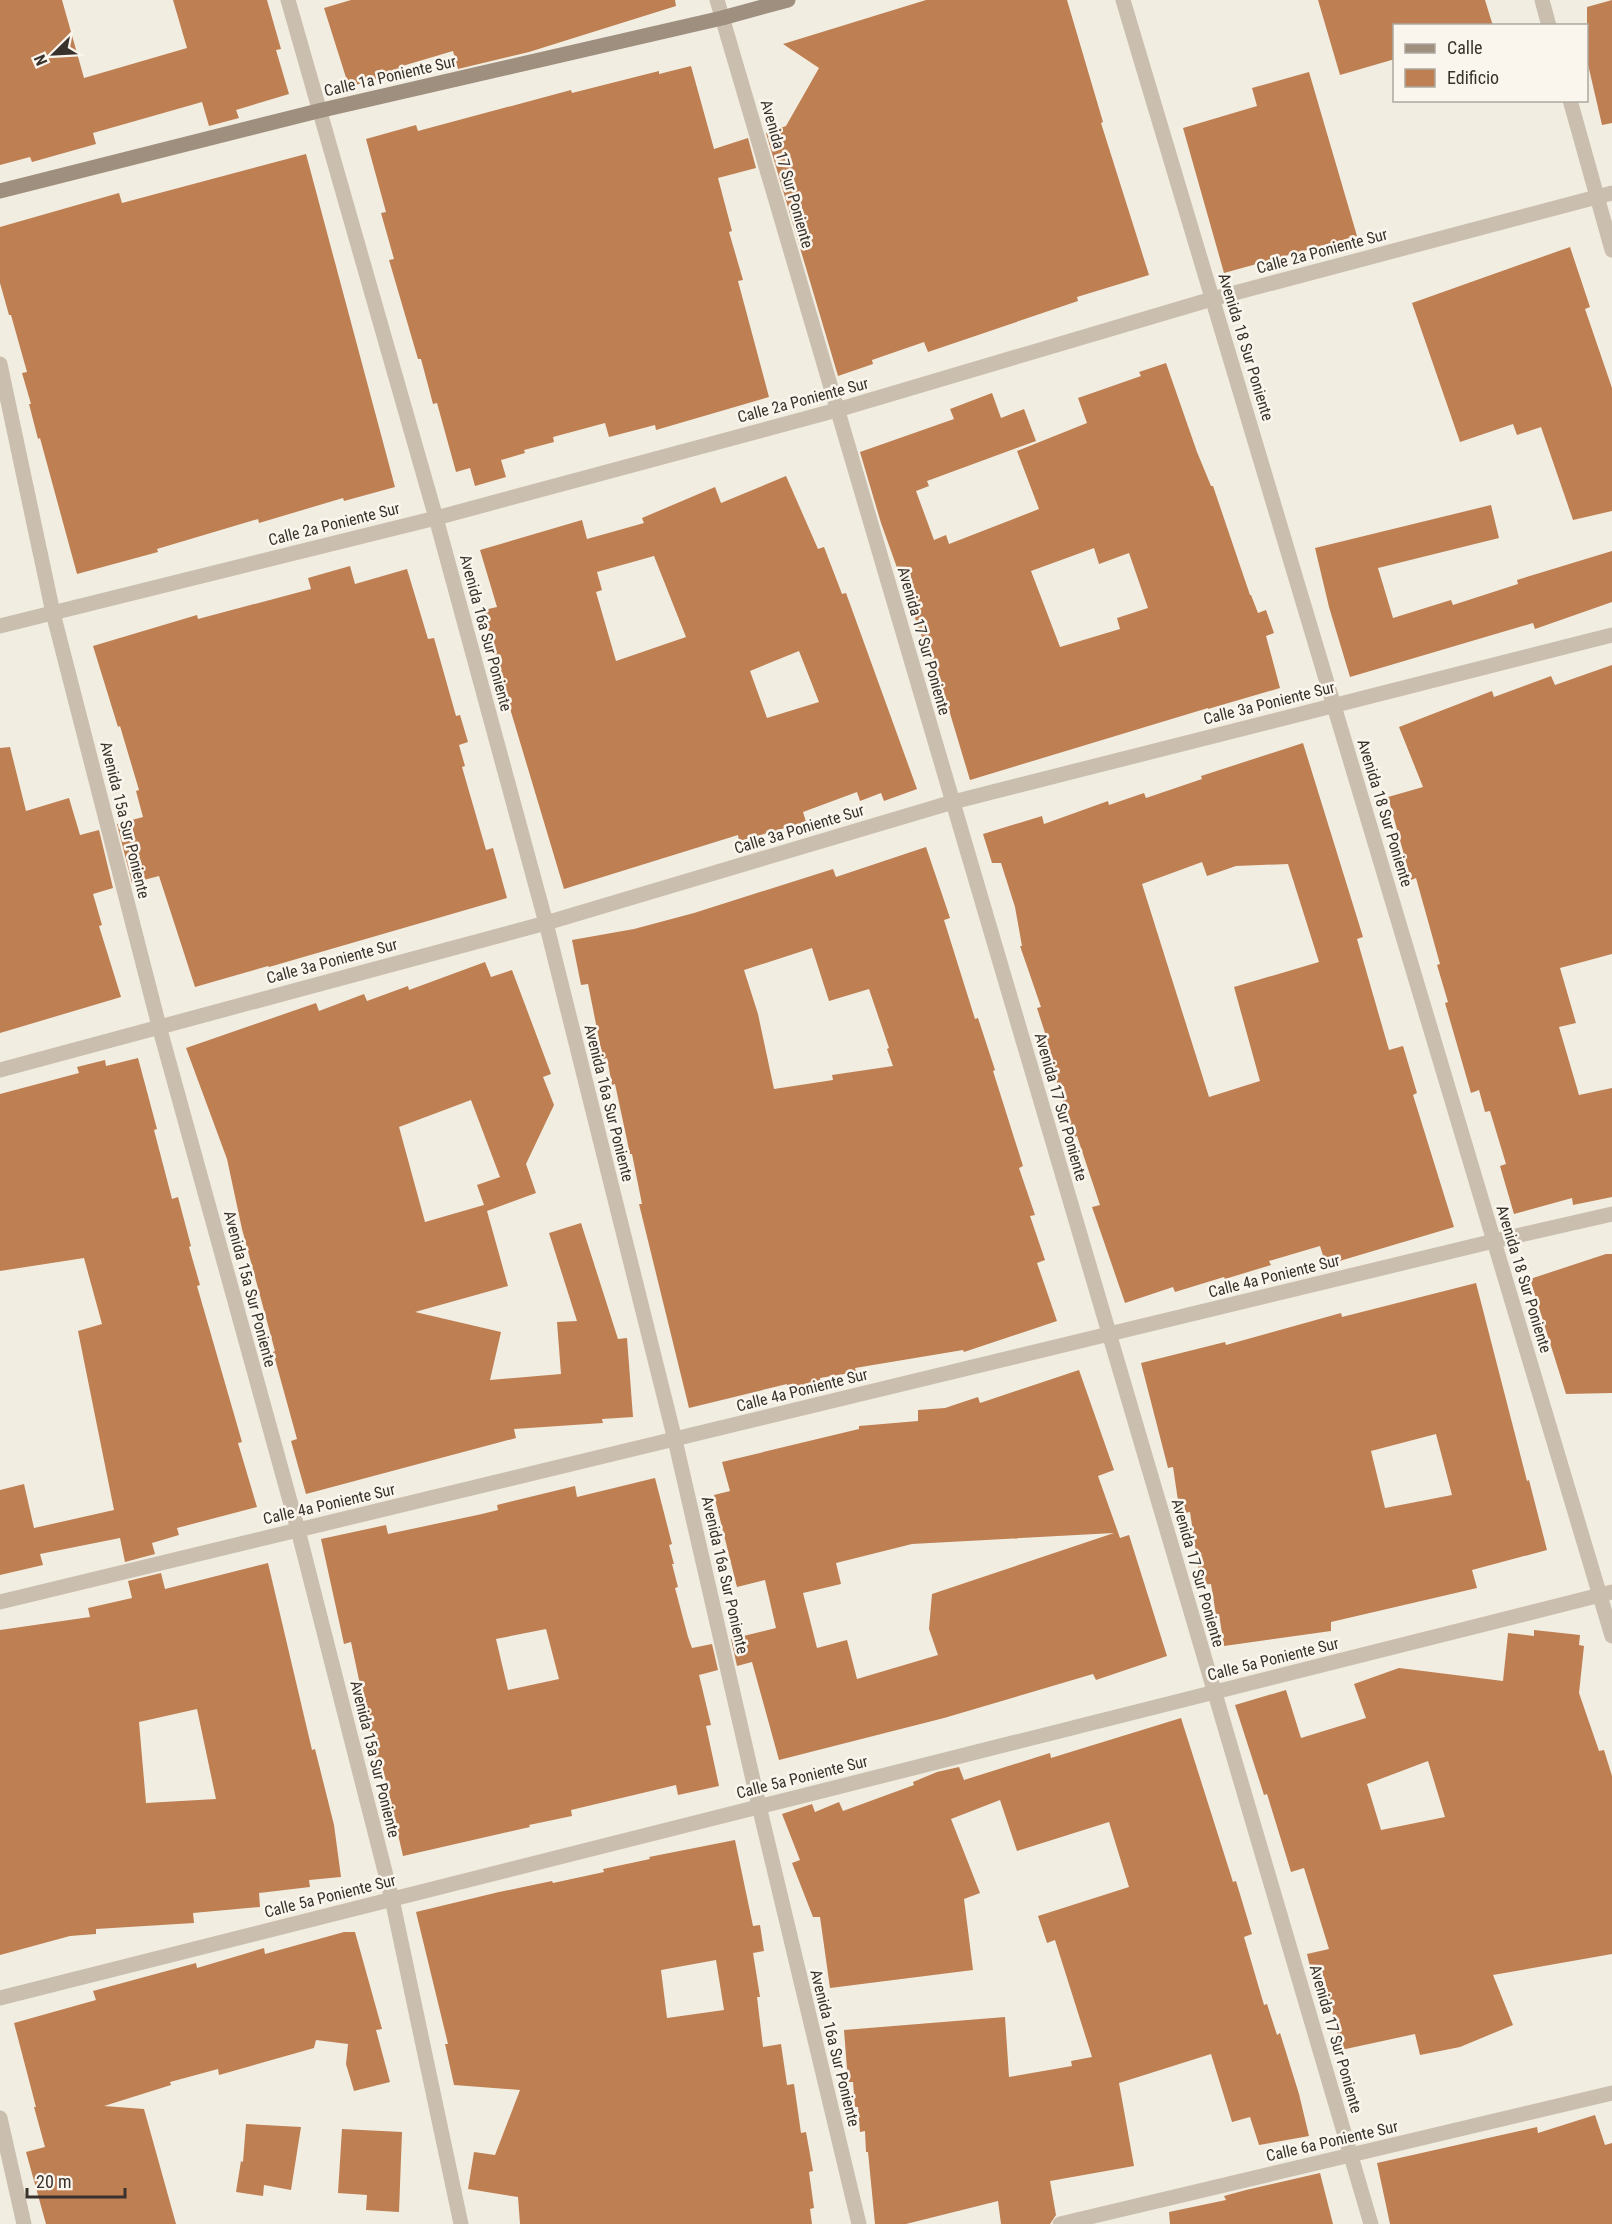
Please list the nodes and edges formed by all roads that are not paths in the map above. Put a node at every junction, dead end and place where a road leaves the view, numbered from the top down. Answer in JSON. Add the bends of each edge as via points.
{"nodes":[{"id":1,"x":288,"y":0,"type":"edge"},
{"id":2,"x":717,"y":0,"type":"edge"},
{"id":3,"x":788,"y":0,"type":"edge"},
{"id":4,"x":1123,"y":0,"type":"edge"},
{"id":5,"x":1542,"y":0,"type":"edge"},
{"id":6,"x":722,"y":18,"type":"junction"},
{"id":7,"x":1548,"y":24,"type":"edge"},
{"id":8,"x":1571,"y":102,"type":"edge"},
{"id":9,"x":318,"y":111,"type":"junction"},
{"id":10,"x":0,"y":191,"type":"edge"},
{"id":11,"x":1604,"y":195,"type":"edge"},
{"id":12,"x":1612,"y":250,"type":"edge"},
{"id":13,"x":1212,"y":299,"type":"junction"},
{"id":14,"x":0,"y":364,"type":"edge"},
{"id":15,"x":837,"y":410,"type":"junction"},
{"id":16,"x":436,"y":518,"type":"junction"},
{"id":17,"x":54,"y":613,"type":"junction"},
{"id":18,"x":0,"y":626,"type":"edge"},
{"id":19,"x":1612,"y":635,"type":"edge"},
{"id":20,"x":1334,"y":705,"type":"junction"},
{"id":21,"x":953,"y":802,"type":"junction"},
{"id":22,"x":546,"y":923,"type":"junction"},
{"id":23,"x":159,"y":1026,"type":"junction"},
{"id":24,"x":0,"y":1070,"type":"edge"},
{"id":25,"x":1612,"y":1214,"type":"edge"},
{"id":26,"x":1494,"y":1241,"type":"junction"},
{"id":27,"x":1109,"y":1334,"type":"junction"},
{"id":28,"x":675,"y":1440,"type":"junction"},
{"id":29,"x":298,"y":1530,"type":"junction"},
{"id":30,"x":1606,"y":1593,"type":"edge"},
{"id":31,"x":0,"y":1602,"type":"edge"},
{"id":32,"x":1612,"y":1636,"type":"edge"},
{"id":33,"x":1214,"y":1692,"type":"junction"},
{"id":34,"x":759,"y":1806,"type":"junction"},
{"id":35,"x":392,"y":1899,"type":"junction"},
{"id":36,"x":0,"y":1998,"type":"edge"},
{"id":37,"x":1612,"y":2093,"type":"edge"},
{"id":38,"x":0,"y":2118,"type":"edge"},
{"id":39,"x":1351,"y":2155,"type":"junction"},
{"id":40,"x":24,"y":2224,"type":"edge"},
{"id":41,"x":461,"y":2224,"type":"edge"},
{"id":42,"x":859,"y":2224,"type":"edge"},
{"id":43,"x":1060,"y":2224,"type":"edge"},
{"id":44,"x":1371,"y":2224,"type":"edge"}],
"edges":[{"from":1,"to":9,"type":"street","name":"Avenida 16a Sur Poniente"},
{"from":2,"to":6,"type":"street","name":"Avenida 17 Sur Poniente"},
{"from":3,"to":6,"type":"street","name":"Calle 1a Poniente Sur"},
{"from":4,"to":13,"type":"street","name":"Avenida 18 Sur Poniente"},
{"from":5,"to":7,"type":"street"},
{"from":6,"to":9,"type":"street","name":"Calle 1a Poniente Sur"},
{"from":6,"to":15,"type":"street","name":"Avenida 17 Sur Poniente"},
{"from":8,"to":11,"type":"street"},
{"from":9,"to":10,"type":"street","name":"Calle 1a Poniente Sur"},
{"from":9,"to":16,"type":"street","name":"Avenida 16a Sur Poniente"},
{"from":11,"to":12,"type":"street"},
{"from":11,"to":13,"type":"street","name":"Calle 2a Poniente Sur"},
{"from":13,"to":15,"type":"street","name":"Calle 2a Poniente Sur"},
{"from":13,"to":20,"type":"street","name":"Avenida 18 Sur Poniente"},
{"from":14,"to":17,"type":"street","name":"Avenida 15a Sur Poniente"},
{"from":15,"to":16,"type":"street","name":"Calle 2a Poniente Sur"},
{"from":15,"to":21,"type":"street","name":"Avenida 17 Sur Poniente"},
{"from":16,"to":17,"type":"street","name":"Calle 2a Poniente Sur"},
{"from":16,"to":22,"type":"street","name":"Avenida 16a Sur Poniente"},
{"from":17,"to":18,"type":"street","name":"Calle 2a Poniente Sur"},
{"from":17,"to":23,"type":"street","name":"Avenida 15a Sur Poniente"},
{"from":19,"to":20,"type":"street","name":"Calle 3a Poniente Sur"},
{"from":20,"to":21,"type":"street","name":"Calle 3a Poniente Sur"},
{"from":20,"to":26,"type":"street","name":"Avenida 18 Sur Poniente"},
{"from":21,"to":22,"type":"street","name":"Calle 3a Poniente Sur"},
{"from":21,"to":27,"type":"street","name":"Avenida 17 Sur Poniente"},
{"from":22,"to":23,"type":"street","name":"Calle 3a Poniente Sur"},
{"from":22,"to":28,"type":"street","name":"Avenida 16a Sur Poniente"},
{"from":23,"to":24,"type":"street","name":"Calle 3a Poniente Sur"},
{"from":23,"to":29,"type":"street","name":"Avenida 15a Sur Poniente"},
{"from":25,"to":26,"type":"street","name":"Calle 4a Poniente Sur"},
{"from":26,"to":27,"type":"street","name":"Calle 4a Poniente Sur"},
{"from":26,"to":30,"type":"street","name":"Avenida 18 Sur Poniente"},
{"from":27,"to":28,"type":"street","name":"Calle 4a Poniente Sur"},
{"from":27,"to":33,"type":"street","name":"Avenida 17 Sur Poniente"},
{"from":28,"to":29,"type":"street","name":"Calle 4a Poniente Sur"},
{"from":28,"to":34,"type":"street","name":"Avenida 16a Sur Poniente"},
{"from":29,"to":31,"type":"street","name":"Calle 4a Poniente Sur"},
{"from":29,"to":35,"type":"street","name":"Avenida 15a Sur Poniente"},
{"from":30,"to":32,"type":"street","name":"Avenida 18 Sur Poniente"},
{"from":30,"to":33,"type":"street","name":"Calle 5a Poniente Sur"},
{"from":33,"to":34,"type":"street","name":"Calle 5a Poniente Sur"},
{"from":33,"to":39,"type":"street","name":"Avenida 17 Sur Poniente"},
{"from":34,"to":35,"type":"street","name":"Calle 5a Poniente Sur"},
{"from":34,"to":42,"type":"street","name":"Avenida 16a Sur Poniente"},
{"from":35,"to":36,"type":"street","name":"Calle 5a Poniente Sur"},
{"from":35,"to":41,"type":"street","name":"Avenida 15a Sur Poniente"},
{"from":37,"to":39,"type":"street","name":"Calle 6a Poniente Sur"},
{"from":38,"to":40,"type":"street"},
{"from":39,"to":43,"type":"street","name":"Calle 6a Poniente Sur"},
{"from":39,"to":44,"type":"street","name":"Avenida 17 Sur Poniente"}]}
